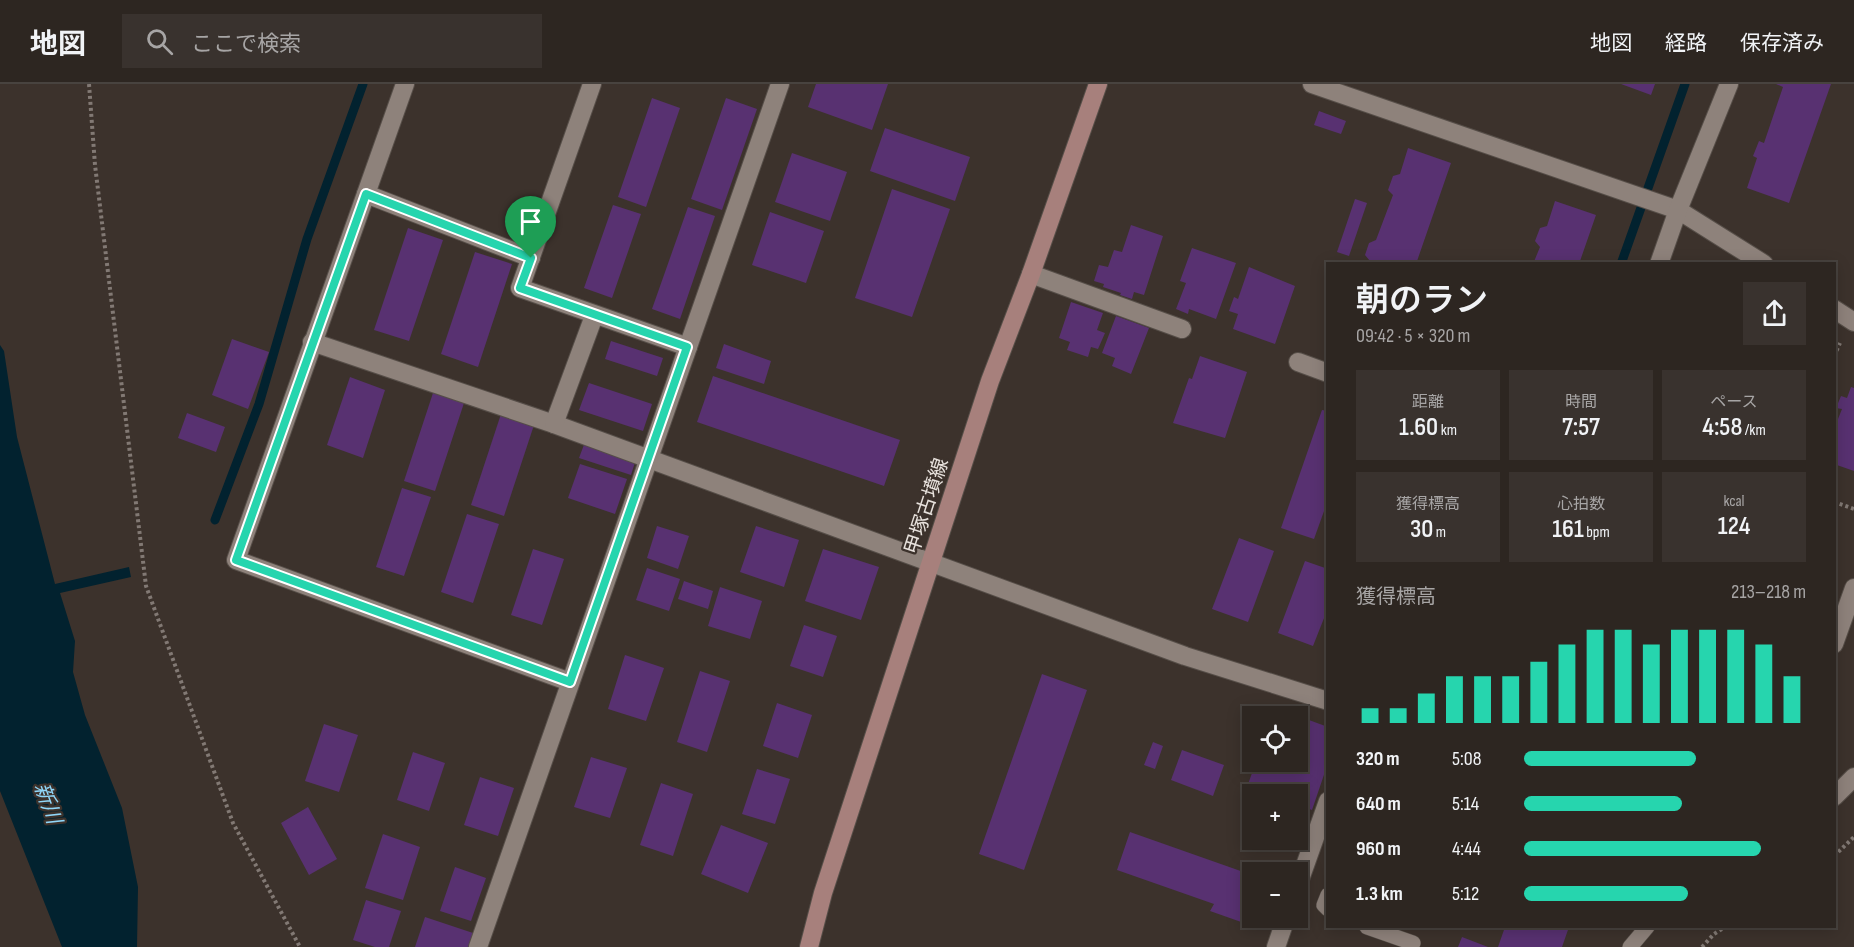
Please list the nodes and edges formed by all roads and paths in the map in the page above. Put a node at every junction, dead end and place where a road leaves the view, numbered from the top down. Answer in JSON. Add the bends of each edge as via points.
{"nodes":[{"id":1,"x":89,"y":84,"type":"edge"},
{"id":2,"x":405,"y":84,"type":"edge"},
{"id":3,"x":592,"y":84,"type":"edge"},
{"id":4,"x":780,"y":84,"type":"edge"},
{"id":5,"x":1098,"y":84,"type":"edge"},
{"id":6,"x":1312,"y":84,"type":"edge"},
{"id":7,"x":1729,"y":84,"type":"edge"},
{"id":8,"x":366,"y":194,"type":"junction"},
{"id":9,"x":1678,"y":210,"type":"junction"},
{"id":10,"x":531,"y":258,"type":"junction"},
{"id":11,"x":1660,"y":262,"type":"edge"},
{"id":12,"x":1761,"y":262,"type":"edge"},
{"id":13,"x":1031,"y":274,"type":"junction"},
{"id":14,"x":1836,"y":310,"type":"edge"},
{"id":15,"x":594,"y":316,"type":"junction"},
{"id":16,"x":1854,"y":322,"type":"edge"},
{"id":17,"x":1182,"y":329,"type":"dead end"},
{"id":18,"x":1841,"y":339,"type":"dead end"},
{"id":19,"x":312,"y":342,"type":"junction"},
{"id":20,"x":687,"y":347,"type":"junction"},
{"id":21,"x":1836,"y":351,"type":"edge"},
{"id":22,"x":1298,"y":362,"type":"dead end"},
{"id":23,"x":1326,"y":372,"type":"edge"},
{"id":24,"x":554,"y":424,"type":"junction"},
{"id":25,"x":649,"y":458,"type":"junction"},
{"id":26,"x":1836,"y":503,"type":"edge"},
{"id":27,"x":1854,"y":509,"type":"edge"},
{"id":28,"x":931,"y":563,"type":"junction"},
{"id":29,"x":1854,"y":588,"type":"edge"},
{"id":30,"x":1836,"y":638,"type":"edge"},
{"id":31,"x":570,"y":682,"type":"junction"},
{"id":32,"x":1326,"y":700,"type":"edge"},
{"id":33,"x":1854,"y":777,"type":"edge"},
{"id":34,"x":1836,"y":795,"type":"edge"},
{"id":35,"x":1326,"y":807,"type":"edge"},
{"id":36,"x":1854,"y":837,"type":"edge"},
{"id":37,"x":1836,"y":854,"type":"edge"},
{"id":38,"x":1306,"y":862,"type":"edge"},
{"id":39,"x":1284,"y":928,"type":"edge"},
{"id":40,"x":1370,"y":928,"type":"edge"},
{"id":41,"x":1646,"y":928,"type":"edge"},
{"id":42,"x":1723,"y":928,"type":"edge"},
{"id":43,"x":1280,"y":946,"type":"edge"},
{"id":44,"x":300,"y":947,"type":"edge"},
{"id":45,"x":478,"y":947,"type":"edge"},
{"id":46,"x":809,"y":947,"type":"edge"},
{"id":47,"x":1411,"y":947,"type":"edge"},
{"id":48,"x":1630,"y":947,"type":"edge"},
{"id":49,"x":1702,"y":947,"type":"edge"}],
"edges":[{"from":1,"to":44,"type":"path","via":[[95,165],[146,586],[233,824]]},
{"from":2,"to":8,"type":"street"},
{"from":3,"to":10,"type":"street"},
{"from":4,"to":20,"type":"street"},
{"from":5,"to":13,"type":"main road","name":"甲塚古墳線"},
{"from":6,"to":9,"type":"street"},
{"from":7,"to":9,"type":"street"},
{"from":8,"to":10,"type":"street"},
{"from":8,"to":19,"type":"street"},
{"from":9,"to":11,"type":"street"},
{"from":9,"to":12,"type":"street"},
{"from":10,"to":15,"type":"street","via":[[520,288]]},
{"from":13,"to":17,"type":"street"},
{"from":13,"to":28,"type":"main road","name":"甲塚古墳線","via":[[990,381]]},
{"from":14,"to":16,"type":"street"},
{"from":15,"to":20,"type":"street"},
{"from":15,"to":24,"type":"street"},
{"from":18,"to":21,"type":"path"},
{"from":19,"to":24,"type":"street"},
{"from":19,"to":31,"type":"street","via":[[236,560]]},
{"from":20,"to":25,"type":"street"},
{"from":22,"to":23,"type":"street"},
{"from":24,"to":25,"type":"street"},
{"from":25,"to":28,"type":"street"},
{"from":25,"to":31,"type":"street"},
{"from":26,"to":27,"type":"path"},
{"from":28,"to":32,"type":"street","via":[[1185,656]]},
{"from":28,"to":46,"type":"main road","name":"甲塚古墳線","via":[[823,893]]},
{"from":29,"to":30,"type":"street"},
{"from":31,"to":45,"type":"street"},
{"from":33,"to":34,"type":"street"},
{"from":35,"to":38,"type":"street"},
{"from":36,"to":37,"type":"path"},
{"from":39,"to":43,"type":"street"},
{"from":40,"to":47,"type":"lane","via":[[1413,943]]},
{"from":41,"to":48,"type":"lane"},
{"from":42,"to":49,"type":"path"}]}
